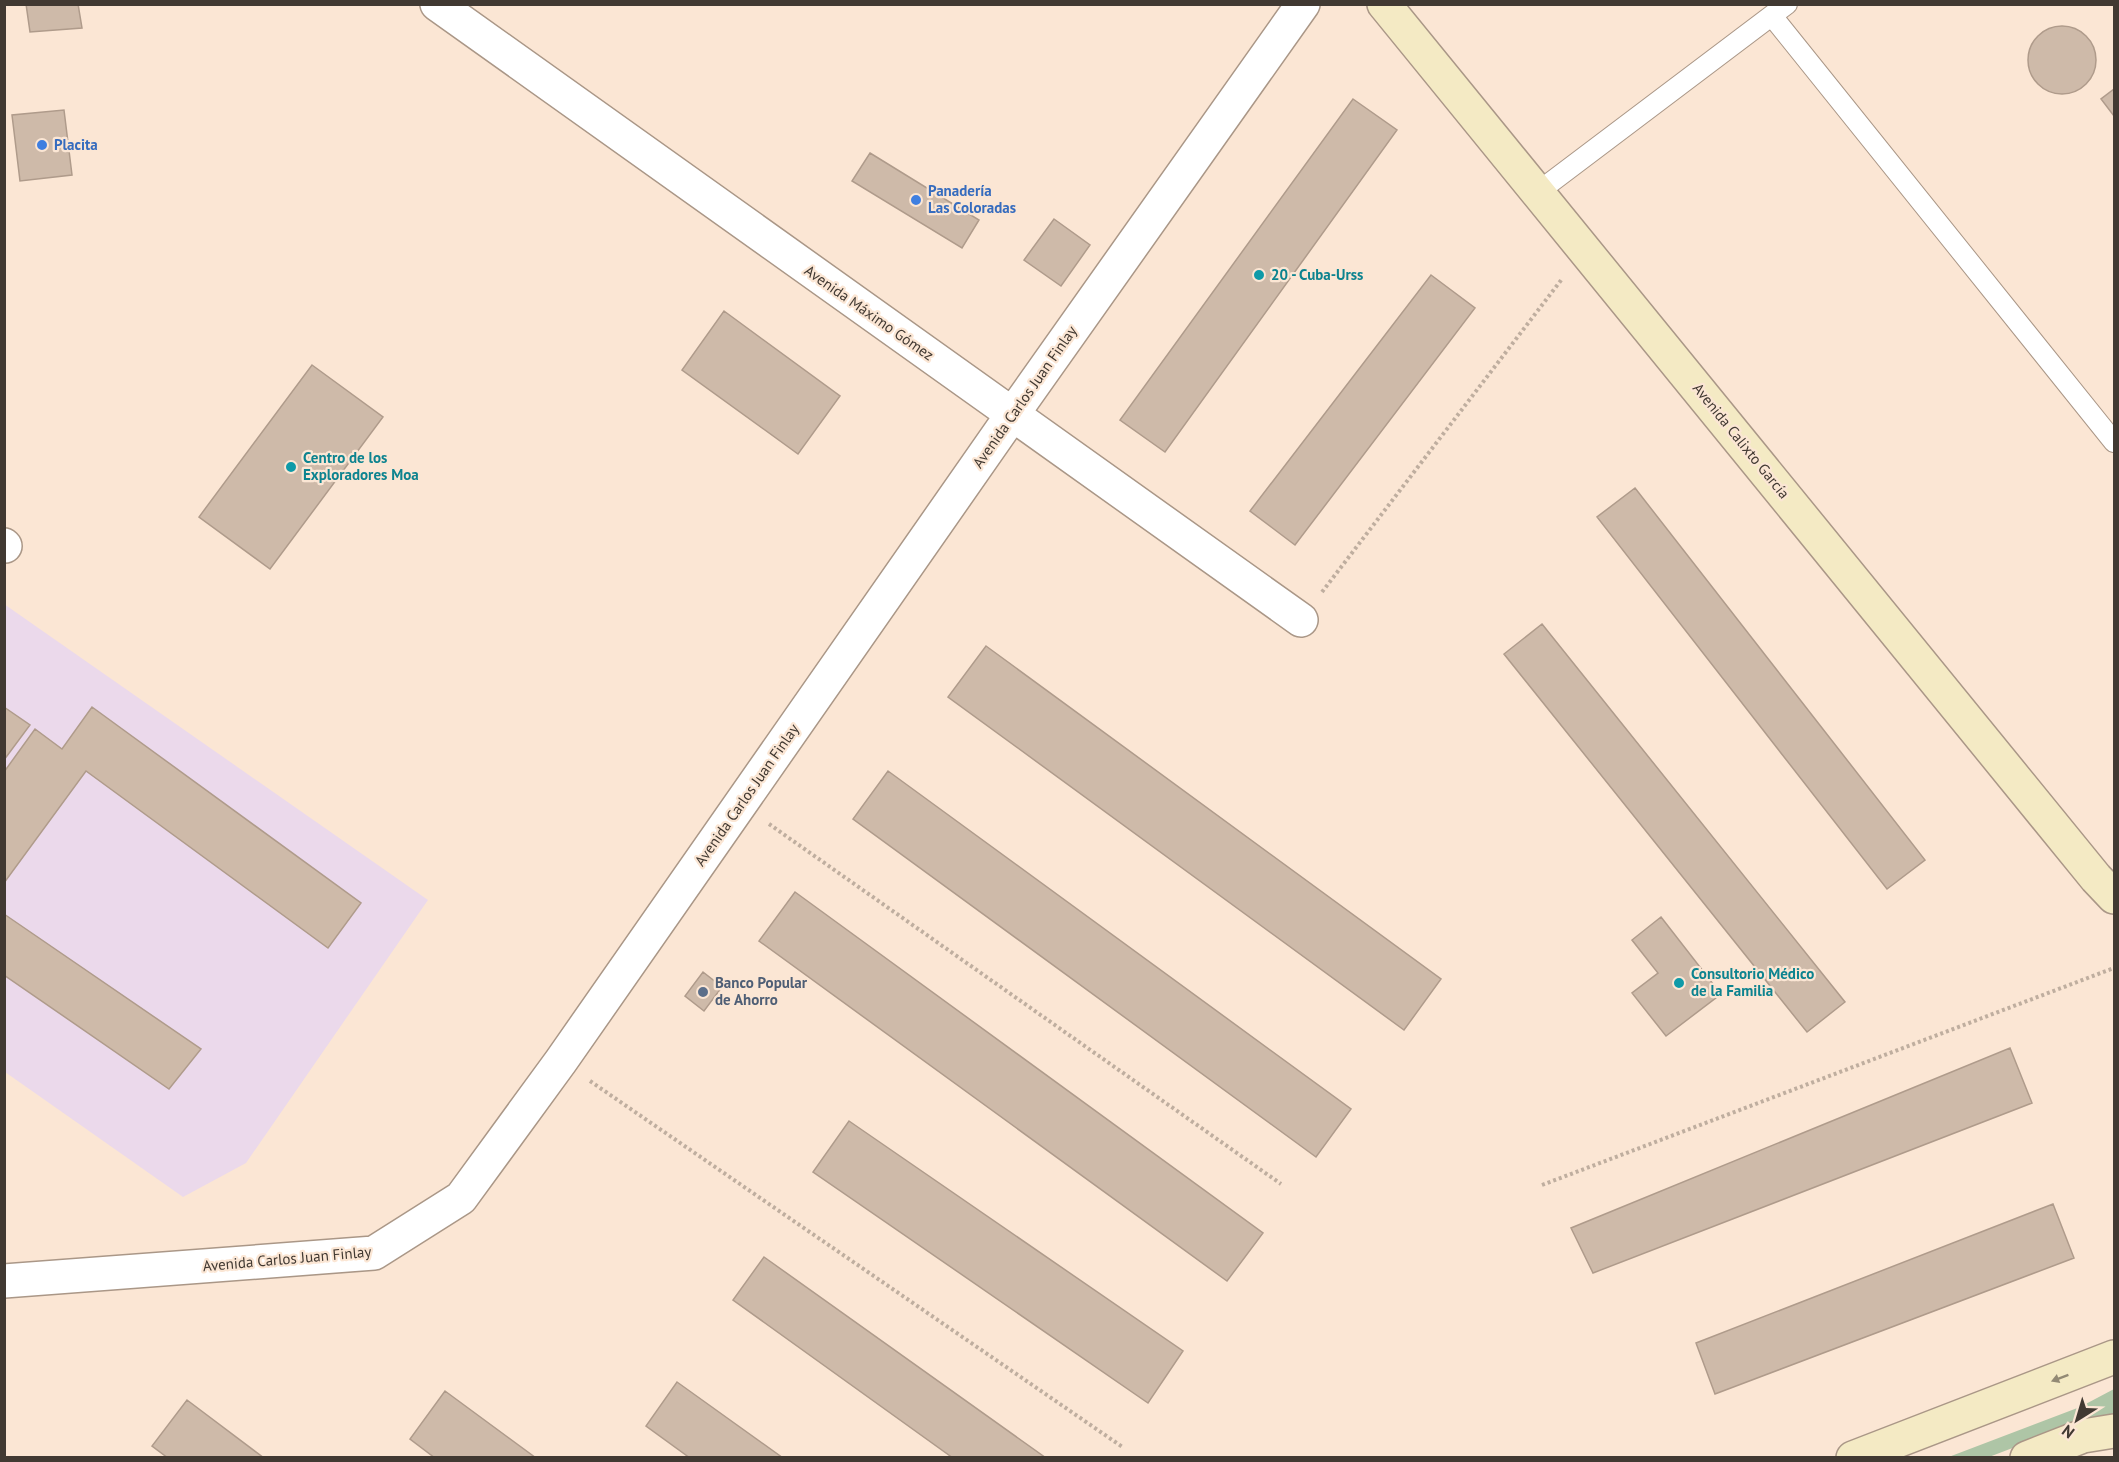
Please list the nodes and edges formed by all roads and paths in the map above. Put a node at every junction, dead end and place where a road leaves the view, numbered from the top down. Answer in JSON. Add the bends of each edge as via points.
{"nodes":[{"id":1,"x":437,"y":4,"type":"edge"},
{"id":2,"x":1303,"y":4,"type":"edge"},
{"id":3,"x":1384,"y":4,"type":"edge"},
{"id":4,"x":1780,"y":10,"type":"edge"},
{"id":5,"x":1538,"y":192,"type":"junction"},
{"id":6,"x":1585,"y":250,"type":"junction"},
{"id":7,"x":1012,"y":415,"type":"junction"},
{"id":8,"x":2115,"y":442,"type":"edge"},
{"id":9,"x":1300,"y":620,"type":"joint"},
{"id":10,"x":741,"y":804,"type":"junction"},
{"id":11,"x":2105,"y":888,"type":"edge"},
{"id":12,"x":2115,"y":909,"type":"edge"},
{"id":13,"x":2115,"y":968,"type":"edge"},
{"id":14,"x":561,"y":1061,"type":"junction"},
{"id":15,"x":1281,"y":1184,"type":"dead end"},
{"id":16,"x":1542,"y":1185,"type":"dead end"},
{"id":17,"x":4,"y":1281,"type":"edge"},
{"id":18,"x":2115,"y":1356,"type":"edge"},
{"id":19,"x":2115,"y":1431,"type":"edge"},
{"id":20,"x":1124,"y":1448,"type":"dead end"},
{"id":21,"x":1853,"y":1458,"type":"edge"},
{"id":22,"x":2027,"y":1458,"type":"edge"}],
"edges":[{"from":1,"to":7,"type":"street","name":"Avenida Máximo Gómez"},
{"from":2,"to":7,"type":"street","name":"Avenida Carlos Juan Finlay"},
{"from":3,"to":5,"type":"main road","name":"Avenida Calixto García"},
{"from":4,"to":5,"type":"lane"},
{"from":4,"to":8,"type":"lane"},
{"from":5,"to":6,"type":"main road","name":"Avenida Calixto García"},
{"from":6,"to":9,"type":"path"},
{"from":6,"to":11,"type":"main road","name":"Avenida Calixto García"},
{"from":7,"to":9,"type":"street","name":"Avenida Máximo Gómez"},
{"from":7,"to":10,"type":"street","name":"Avenida Carlos Juan Finlay"},
{"from":10,"to":14,"type":"street","name":"Avenida Carlos Juan Finlay"},
{"from":10,"to":15,"type":"path"},
{"from":11,"to":12,"type":"main road","name":"Avenida Calixto García"},
{"from":13,"to":16,"type":"path"},
{"from":14,"to":17,"type":"street","name":"Avenida Carlos Juan Finlay","via":[[461,1198],[374,1253]]},
{"from":14,"to":20,"type":"path"},
{"from":18,"to":21,"type":"main road","one_way":true},
{"from":19,"to":22,"type":"main road","via":[[2083,1436]]}]}
